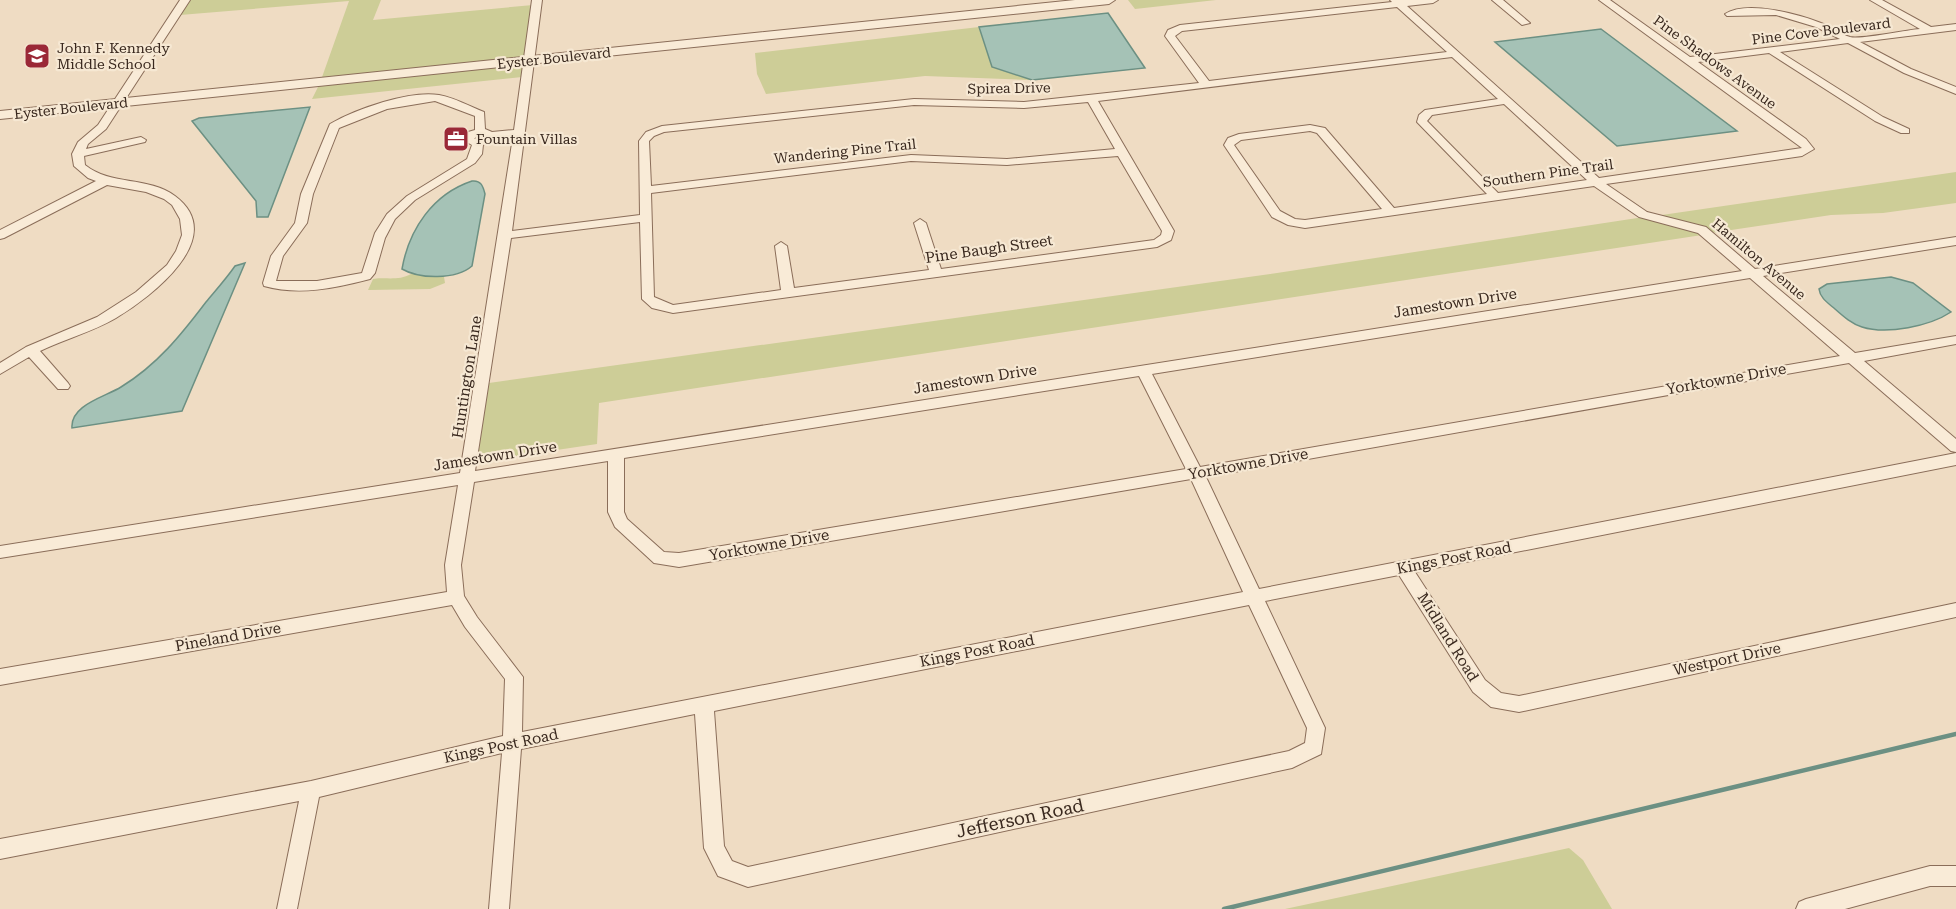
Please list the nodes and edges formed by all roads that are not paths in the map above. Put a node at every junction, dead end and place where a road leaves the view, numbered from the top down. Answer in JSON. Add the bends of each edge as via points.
{"nodes":[{"id":1,"x":185,"y":0,"type":"edge"},
{"id":2,"x":537,"y":0,"type":"edge"},
{"id":3,"x":1109,"y":0,"type":"edge"},
{"id":4,"x":1433,"y":0,"type":"edge"},
{"id":5,"x":1497,"y":0,"type":"edge"},
{"id":6,"x":1604,"y":0,"type":"edge"},
{"id":7,"x":1875,"y":0,"type":"edge"},
{"id":8,"x":1397,"y":2,"type":"edge"},
{"id":9,"x":1050,"y":3,"type":"edge"},
{"id":10,"x":1730,"y":14,"type":"dead end"},
{"id":11,"x":1525,"y":23,"type":"dead end"},
{"id":12,"x":1956,"y":27,"type":"edge"},
{"id":13,"x":1931,"y":30,"type":"junction"},
{"id":14,"x":1856,"y":41,"type":"junction"},
{"id":15,"x":1771,"y":50,"type":"junction"},
{"id":16,"x":1455,"y":54,"type":"junction"},
{"id":17,"x":1690,"y":60,"type":"junction"},
{"id":18,"x":528,"y":61,"type":"junction"},
{"id":19,"x":1206,"y":85,"type":"junction"},
{"id":20,"x":1956,"y":91,"type":"edge"},
{"id":21,"x":1091,"y":99,"type":"junction"},
{"id":22,"x":1507,"y":101,"type":"junction"},
{"id":23,"x":119,"y":103,"type":"junction"},
{"id":24,"x":0,"y":115,"type":"edge"},
{"id":25,"x":1905,"y":131,"type":"dead end"},
{"id":26,"x":519,"y":133,"type":"junction"},
{"id":27,"x":482,"y":137,"type":"junction"},
{"id":28,"x":141,"y":140,"type":"dead end"},
{"id":29,"x":1808,"y":149,"type":"joint"},
{"id":30,"x":1121,"y":152,"type":"junction"},
{"id":31,"x":78,"y":154,"type":"junction"},
{"id":32,"x":107,"y":180,"type":"junction"},
{"id":33,"x":1596,"y":182,"type":"junction"},
{"id":34,"x":645,"y":190,"type":"junction"},
{"id":35,"x":1495,"y":196,"type":"junction"},
{"id":36,"x":1391,"y":212,"type":"junction"},
{"id":37,"x":646,"y":218,"type":"junction"},
{"id":38,"x":920,"y":224,"type":"dead end"},
{"id":39,"x":0,"y":235,"type":"edge"},
{"id":40,"x":505,"y":236,"type":"junction"},
{"id":41,"x":1956,"y":241,"type":"edge"},
{"id":42,"x":781,"y":246,"type":"dead end"},
{"id":43,"x":1752,"y":272,"type":"junction"},
{"id":44,"x":936,"y":273,"type":"junction"},
{"id":45,"x":788,"y":292,"type":"junction"},
{"id":46,"x":657,"y":305,"type":"joint"},
{"id":47,"x":1956,"y":340,"type":"edge"},
{"id":48,"x":31,"y":350,"type":"junction"},
{"id":49,"x":0,"y":356,"type":"edge"},
{"id":50,"x":1853,"y":357,"type":"junction"},
{"id":51,"x":0,"y":369,"type":"edge"},
{"id":52,"x":1143,"y":369,"type":"junction"},
{"id":53,"x":63,"y":386,"type":"dead end"},
{"id":54,"x":1956,"y":447,"type":"edge"},
{"id":55,"x":616,"y":453,"type":"junction"},
{"id":56,"x":1956,"y":459,"type":"edge"},
{"id":57,"x":1196,"y":473,"type":"junction"},
{"id":58,"x":468,"y":477,"type":"junction"},
{"id":59,"x":0,"y":552,"type":"edge"},
{"id":60,"x":1404,"y":568,"type":"junction"},
{"id":61,"x":1254,"y":596,"type":"junction"},
{"id":62,"x":456,"y":597,"type":"junction"},
{"id":63,"x":1956,"y":610,"type":"edge"},
{"id":64,"x":0,"y":677,"type":"edge"},
{"id":65,"x":1497,"y":701,"type":"joint"},
{"id":66,"x":704,"y":705,"type":"junction"},
{"id":67,"x":513,"y":742,"type":"junction"},
{"id":68,"x":311,"y":790,"type":"junction"},
{"id":69,"x":0,"y":849,"type":"edge"},
{"id":70,"x":1956,"y":876,"type":"edge"},
{"id":71,"x":287,"y":909,"type":"edge"},
{"id":72,"x":499,"y":909,"type":"edge"},
{"id":73,"x":1806,"y":909,"type":"edge"}],
"edges":[{"from":1,"to":23,"type":"street"},
{"from":2,"to":18,"type":"street","name":"Huntington Lane"},
{"from":3,"to":9,"type":"street","name":"Eyster Boulevard"},
{"from":4,"to":8,"type":"street"},
{"from":5,"to":11,"type":"street"},
{"from":6,"to":17,"type":"street","name":"Pine Shadows Avenue"},
{"from":7,"to":13,"type":"street"},
{"from":8,"to":16,"type":"street","name":"Hamilton Avenue"},
{"from":8,"to":19,"type":"street","via":[[1171,32],[1170,36]]},
{"from":9,"to":18,"type":"street","name":"Eyster Boulevard"},
{"from":10,"to":14,"type":"street","via":[[1742,9],[1785,6]]},
{"from":12,"to":13,"type":"street","name":"Pine Cove Boulevard"},
{"from":13,"to":14,"type":"street","name":"Pine Cove Boulevard"},
{"from":14,"to":15,"type":"street","name":"Pine Cove Boulevard"},
{"from":14,"to":20,"type":"street","via":[[1900,67]]},
{"from":15,"to":17,"type":"street","name":"Pine Cove Boulevard"},
{"from":15,"to":25,"type":"street","via":[[1879,120]]},
{"from":16,"to":19,"type":"street","name":"Spirea Drive"},
{"from":16,"to":22,"type":"street","name":"Hamilton Avenue"},
{"from":17,"to":29,"type":"street","name":"Pine Shadows Avenue"},
{"from":18,"to":23,"type":"street","name":"Eyster Boulevard"},
{"from":18,"to":26,"type":"street","name":"Huntington Lane"},
{"from":19,"to":21,"type":"street","name":"Spirea Drive"},
{"from":21,"to":30,"type":"street","name":"Pine Baugh Street"},
{"from":21,"to":34,"type":"street","name":"Spirea Drive","via":[[1024,105],[914,102],[662,129],[644,141]]},
{"from":22,"to":33,"type":"street","name":"Hamilton Avenue"},
{"from":22,"to":35,"type":"street","via":[[1429,112],[1422,122]]},
{"from":23,"to":24,"type":"street","name":"Eyster Boulevard"},
{"from":23,"to":31,"type":"street","via":[[102,127],[83,142]]},
{"from":26,"to":27,"type":"street"},
{"from":26,"to":40,"type":"street","name":"Huntington Lane"},
{"from":27,"to":27,"type":"street","via":[[480,114],[435,98],[412,100],[334,126],[307,194],[301,223],[277,256],[269,284],[297,286],[366,276],[379,236],[396,211],[413,196],[471,161]]},
{"from":28,"to":31,"type":"street"},
{"from":29,"to":33,"type":"street","name":"Southern Pine Trail","via":[[1802,153]]},
{"from":30,"to":34,"type":"street","name":"Wandering Pine Trail","via":[[1027,162],[911,158]]},
{"from":30,"to":44,"type":"street","name":"Pine Baugh Street","via":[[1168,231],[1167,237],[1157,243]]},
{"from":31,"to":32,"type":"street","via":[[80,166]]},
{"from":32,"to":39,"type":"street"},
{"from":32,"to":48,"type":"street","via":[[158,192],[175,202],[189,219],[189,236],[178,260],[155,284],[110,316]]},
{"from":33,"to":35,"type":"street","name":"Southern Pine Trail"},
{"from":33,"to":43,"type":"street","name":"Hamilton Avenue","via":[[1642,213],[1702,230]]},
{"from":34,"to":37,"type":"street","name":"Spirea Drive"},
{"from":35,"to":36,"type":"street","name":"Southern Pine Trail"},
{"from":36,"to":36,"type":"street","name":"Southern Pine Trail","via":[[1321,130],[1239,137],[1229,145],[1276,214],[1292,222],[1305,224]]},
{"from":37,"to":40,"type":"street"},
{"from":37,"to":46,"type":"street","name":"Spirea Drive","via":[[648,299]]},
{"from":38,"to":44,"type":"street"},
{"from":40,"to":58,"type":"street","name":"Huntington Lane"},
{"from":41,"to":43,"type":"street","name":"Jamestown Drive"},
{"from":42,"to":45,"type":"street"},
{"from":43,"to":50,"type":"street","name":"Hamilton Avenue"},
{"from":43,"to":52,"type":"street","name":"Jamestown Drive"},
{"from":44,"to":45,"type":"street","name":"Pine Baugh Street"},
{"from":45,"to":46,"type":"street","name":"Pine Baugh Street","via":[[673,309]]},
{"from":47,"to":50,"type":"street","name":"Yorktowne Drive"},
{"from":48,"to":49,"type":"street"},
{"from":48,"to":51,"type":"street"},
{"from":48,"to":53,"type":"street"},
{"from":50,"to":54,"type":"street","name":"Hamilton Avenue"},
{"from":50,"to":57,"type":"street","name":"Yorktowne Drive"},
{"from":52,"to":55,"type":"street","name":"Jamestown Drive"},
{"from":52,"to":57,"type":"street"},
{"from":55,"to":57,"type":"street","name":"Yorktowne Drive","via":[[616,512],[621,523],[660,558],[679,560]]},
{"from":55,"to":58,"type":"street","name":"Jamestown Drive"},
{"from":56,"to":60,"type":"street","name":"Kings Post Road"},
{"from":57,"to":61,"type":"street"},
{"from":58,"to":59,"type":"street","name":"Jamestown Drive"},
{"from":58,"to":62,"type":"street","name":"Huntington Lane","via":[[453,564]]},
{"from":60,"to":61,"type":"street","name":"Kings Post Road"},
{"from":60,"to":65,"type":"street","name":"Midland Road","via":[[1479,686]]},
{"from":61,"to":66,"type":"street","name":"Kings Post Road"},
{"from":61,"to":66,"type":"street","name":"Jefferson Road","via":[[1316,728],[1314,748],[1292,759],[748,877],[725,869],[714,848]]},
{"from":62,"to":64,"type":"street","name":"Pineland Drive"},
{"from":62,"to":67,"type":"street","name":"Huntington Lane","via":[[514,677]]},
{"from":63,"to":65,"type":"street","name":"Westport Drive","via":[[1520,704]]},
{"from":66,"to":67,"type":"street","name":"Kings Post Road"},
{"from":67,"to":68,"type":"street","name":"Kings Post Road"},
{"from":67,"to":72,"type":"street","name":"Huntington Lane"},
{"from":68,"to":69,"type":"street","name":"Kings Post Road"},
{"from":68,"to":71,"type":"street"},
{"from":70,"to":73,"type":"street","via":[[1930,876]]}]}
